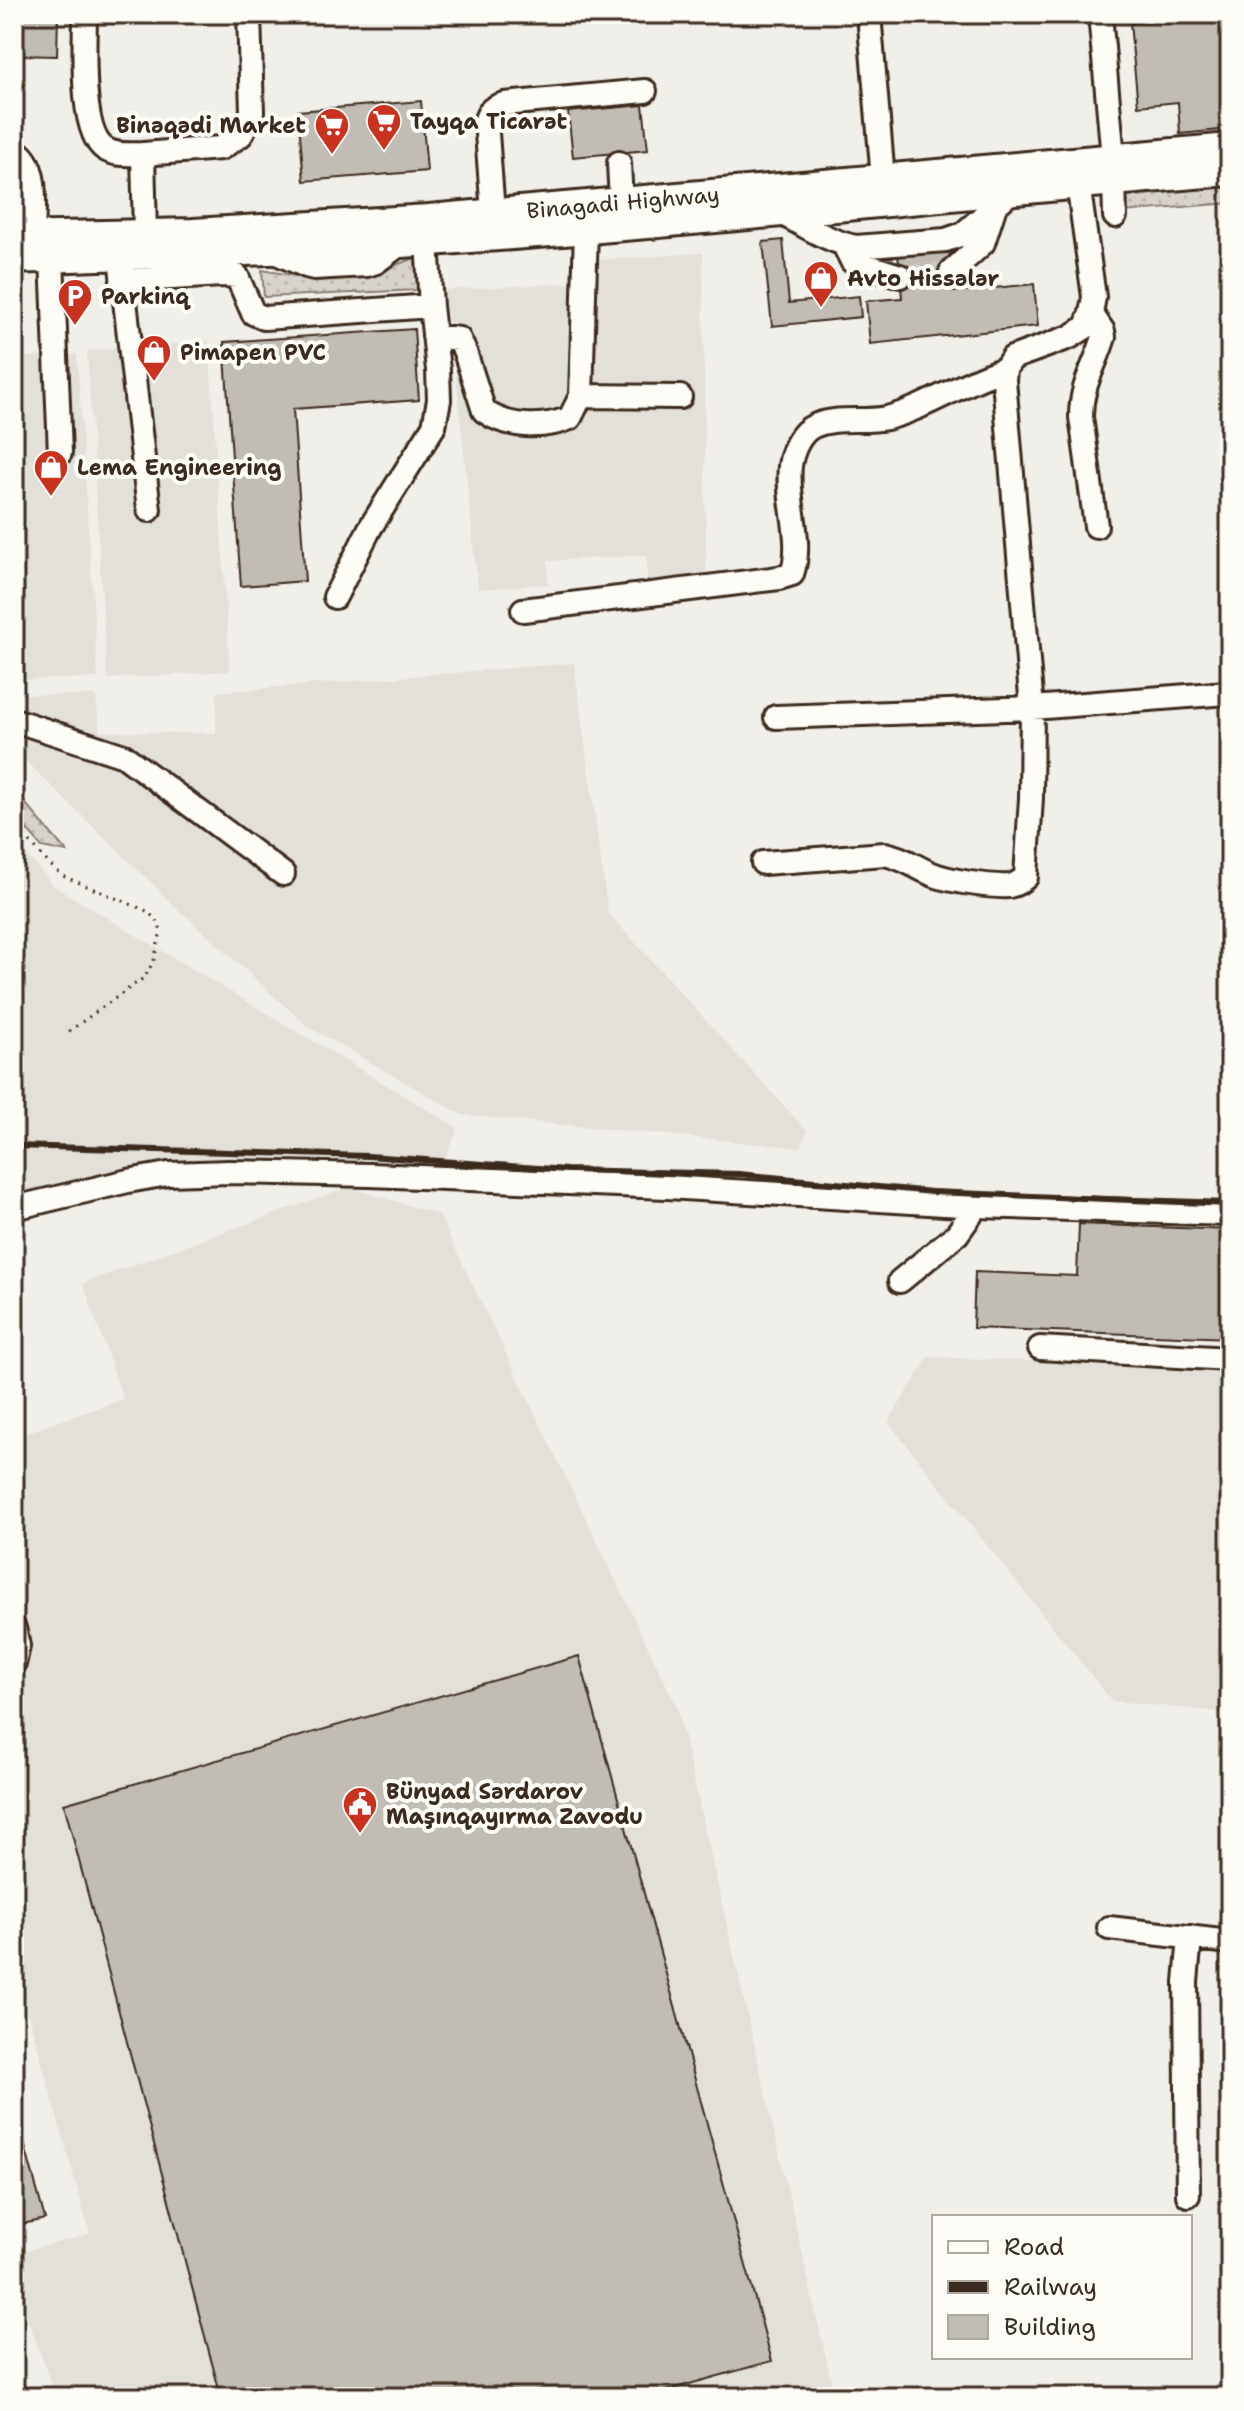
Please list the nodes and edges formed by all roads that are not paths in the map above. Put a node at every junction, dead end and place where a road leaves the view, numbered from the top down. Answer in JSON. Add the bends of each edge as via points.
{"nodes":[{"id":1,"x":85,"y":14,"type":"edge"},
{"id":2,"x":249,"y":14,"type":"edge"},
{"id":3,"x":869,"y":14,"type":"edge"},
{"id":4,"x":1100,"y":14,"type":"edge"},
{"id":5,"x":645,"y":91,"type":"dead end"},
{"id":6,"x":1230,"y":148,"type":"edge"},
{"id":7,"x":14,"y":150,"type":"edge"},
{"id":8,"x":143,"y":154,"type":"junction"},
{"id":9,"x":619,"y":163,"type":"dead end"},
{"id":10,"x":1114,"y":169,"type":"junction"},
{"id":11,"x":1230,"y":171,"type":"edge"},
{"id":12,"x":883,"y":179,"type":"junction"},
{"id":13,"x":1078,"y":183,"type":"junction"},
{"id":14,"x":1004,"y":198,"type":"junction"},
{"id":15,"x":621,"y":202,"type":"junction"},
{"id":16,"x":779,"y":212,"type":"junction"},
{"id":17,"x":493,"y":213,"type":"junction"},
{"id":18,"x":1115,"y":216,"type":"dead end"},
{"id":19,"x":586,"y":229,"type":"junction"},
{"id":20,"x":145,"y":234,"type":"junction"},
{"id":21,"x":23,"y":237,"type":"edge"},
{"id":22,"x":415,"y":242,"type":"junction"},
{"id":23,"x":844,"y":245,"type":"junction"},
{"id":24,"x":52,"y":258,"type":"junction"},
{"id":25,"x":14,"y":259,"type":"edge"},
{"id":26,"x":121,"y":269,"type":"junction"},
{"id":27,"x":951,"y":272,"type":"tunnel mouth"},
{"id":28,"x":900,"y":276,"type":"tunnel mouth"},
{"id":29,"x":431,"y":306,"type":"junction"},
{"id":30,"x":1091,"y":313,"type":"junction"},
{"id":31,"x":434,"y":336,"type":"junction"},
{"id":32,"x":1005,"y":369,"type":"junction"},
{"id":33,"x":581,"y":396,"type":"junction"},
{"id":34,"x":680,"y":397,"type":"dead end"},
{"id":35,"x":60,"y":453,"type":"dead end"},
{"id":36,"x":149,"y":510,"type":"dead end"},
{"id":37,"x":1096,"y":526,"type":"dead end"},
{"id":38,"x":335,"y":597,"type":"dead end"},
{"id":39,"x":523,"y":610,"type":"dead end"},
{"id":40,"x":1227,"y":693,"type":"dead end"},
{"id":41,"x":1032,"y":708,"type":"junction"},
{"id":42,"x":776,"y":717,"type":"dead end"},
{"id":43,"x":14,"y":720,"type":"edge"},
{"id":44,"x":763,"y":863,"type":"dead end"},
{"id":45,"x":283,"y":874,"type":"dead end"},
{"id":46,"x":977,"y":1206,"type":"junction"},
{"id":47,"x":14,"y":1208,"type":"edge"},
{"id":48,"x":1230,"y":1214,"type":"edge"},
{"id":49,"x":900,"y":1281,"type":"dead end"},
{"id":50,"x":1040,"y":1348,"type":"dead end"},
{"id":51,"x":1230,"y":1359,"type":"edge"},
{"id":52,"x":14,"y":1628,"type":"edge"},
{"id":53,"x":14,"y":1664,"type":"edge"},
{"id":54,"x":1109,"y":1928,"type":"dead end"},
{"id":55,"x":1190,"y":1937,"type":"junction"},
{"id":56,"x":1230,"y":1942,"type":"edge"},
{"id":57,"x":1188,"y":2195,"type":"dead end"}],
"edges":[{"from":1,"to":8,"type":"street","via":[[84,80],[93,135],[120,154]]},
{"from":2,"to":8,"type":"street","via":[[252,112],[241,135],[221,148]]},
{"from":3,"to":12,"type":"street"},
{"from":4,"to":10,"type":"street"},
{"from":5,"to":17,"type":"street","via":[[494,107],[486,120]]},
{"from":6,"to":10,"type":"main road","name":"Binagadi Highway"},
{"from":7,"to":21,"type":"street","via":[[26,158],[31,175]]},
{"from":8,"to":20,"type":"street"},
{"from":9,"to":15,"type":"street"},
{"from":10,"to":11,"type":"main road","name":"Binagadi Highway"},
{"from":10,"to":12,"type":"main road","name":"Binagadi Highway"},
{"from":10,"to":13,"type":"main road","name":"Binagadi Highway"},
{"from":10,"to":18,"type":"street"},
{"from":12,"to":15,"type":"main road","name":"Binagadi Highway"},
{"from":13,"to":14,"type":"main road","name":"Binagadi Highway"},
{"from":13,"to":30,"type":"street","via":[[1094,297]]},
{"from":14,"to":16,"type":"main road","name":"Binagadi Highway"},
{"from":14,"to":23,"type":"street","via":[[963,234],[946,240]]},
{"from":14,"to":27,"type":"street","via":[[983,243]]},
{"from":15,"to":17,"type":"main road","name":"Binagadi Highway"},
{"from":16,"to":19,"type":"main road","name":"Binagadi Highway"},
{"from":16,"to":23,"type":"street"},
{"from":17,"to":20,"type":"main road","name":"Binagadi Highway"},
{"from":19,"to":22,"type":"main road","name":"Binagadi Highway"},
{"from":19,"to":33,"type":"street"},
{"from":20,"to":21,"type":"main road","name":"Binagadi Highway"},
{"from":22,"to":26,"type":"main road","name":"Binagadi Highway","via":[[271,250]]},
{"from":22,"to":29,"type":"street"},
{"from":23,"to":28,"type":"street","via":[[852,261]]},
{"from":24,"to":25,"type":"main road","name":"Binagadi Highway"},
{"from":24,"to":26,"type":"main road","name":"Binagadi Highway"},
{"from":24,"to":35,"type":"street"},
{"from":26,"to":29,"type":"street","via":[[237,276],[253,313],[264,318]]},
{"from":26,"to":36,"type":"street"},
{"from":29,"to":31,"type":"street"},
{"from":30,"to":32,"type":"street","via":[[1086,327],[1012,358]]},
{"from":30,"to":37,"type":"street","via":[[1104,337],[1081,402]]},
{"from":31,"to":33,"type":"street","via":[[459,339],[484,411],[507,424],[555,424],[570,418]]},
{"from":31,"to":38,"type":"street","via":[[439,400],[434,426],[370,528]]},
{"from":32,"to":39,"type":"street","via":[[913,410],[864,421],[831,421],[812,426],[799,438],[790,462],[798,559],[792,574]]},
{"from":32,"to":41,"type":"street"},
{"from":33,"to":34,"type":"street"},
{"from":40,"to":41,"type":"street"},
{"from":41,"to":42,"type":"street"},
{"from":41,"to":44,"type":"street","via":[[1026,877],[1018,884],[934,875],[885,854]]},
{"from":43,"to":45,"type":"street","via":[[124,756]]},
{"from":46,"to":47,"type":"street","via":[[667,1187],[229,1172],[168,1174]]},
{"from":46,"to":48,"type":"street"},
{"from":46,"to":49,"type":"street","via":[[957,1234]]},
{"from":50,"to":51,"type":"street"},
{"from":52,"to":53,"type":"street"},
{"from":54,"to":55,"type":"street"},
{"from":55,"to":56,"type":"street"},
{"from":55,"to":57,"type":"street"}]}
